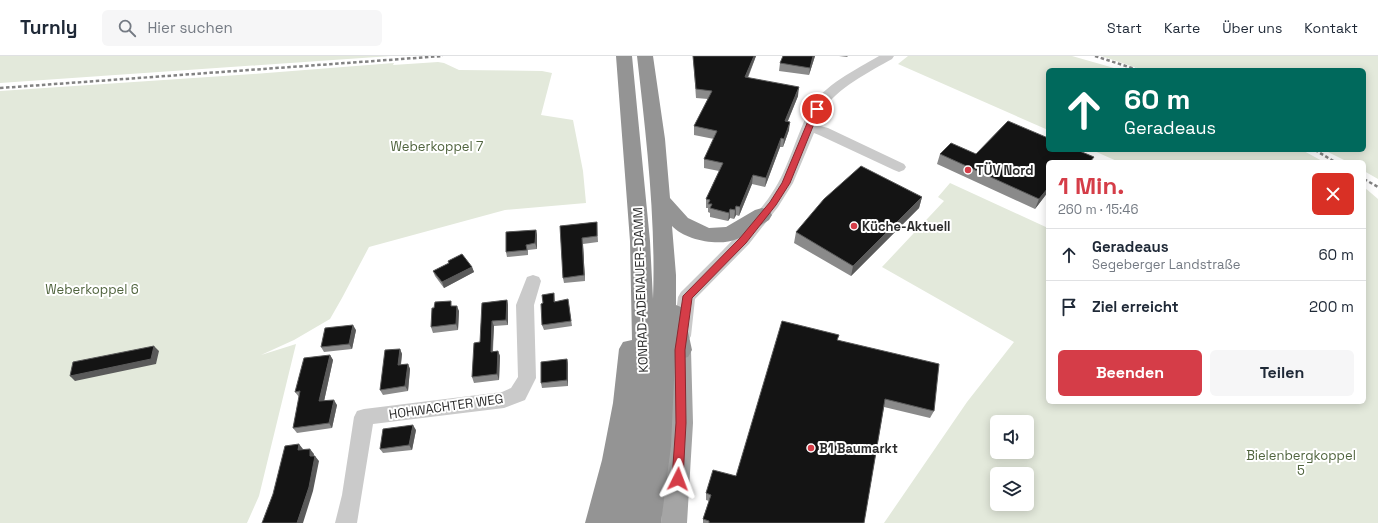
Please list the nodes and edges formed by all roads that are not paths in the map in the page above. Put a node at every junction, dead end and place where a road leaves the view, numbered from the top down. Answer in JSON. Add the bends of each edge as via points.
{"nodes":[{"id":1,"x":624,"y":56,"type":"edge"},
{"id":2,"x":645,"y":56,"type":"edge"},
{"id":3,"x":888,"y":56,"type":"edge"},
{"id":4,"x":808,"y":128,"type":"junction"},
{"id":5,"x":899,"y":167,"type":"dead end"},
{"id":6,"x":661,"y":201,"type":"junction"},
{"id":7,"x":762,"y":215,"type":"junction"},
{"id":8,"x":640,"y":241,"type":"junction"},
{"id":9,"x":665,"y":275,"type":"junction"},
{"id":10,"x":533,"y":281,"type":"dead end"},
{"id":11,"x":680,"y":350,"type":"junction"},
{"id":12,"x":346,"y":523,"type":"edge"},
{"id":13,"x":599,"y":523,"type":"edge"},
{"id":14,"x":624,"y":523,"type":"edge"},
{"id":15,"x":647,"y":523,"type":"edge"},
{"id":16,"x":674,"y":523,"type":"edge"}],
"edges":[{"from":1,"to":8,"type":"highway","name":"KONRAD-ADENAUER-DAMM"},
{"from":2,"to":6,"type":"highway","name":"KONRAD-ADENAUER-DAMM"},
{"from":3,"to":4,"type":"street","via":[[832,91],[817,109]]},
{"from":4,"to":5,"type":"street","via":[[823,131]]},
{"from":4,"to":7,"type":"street","via":[[786,183],[773,204]]},
{"from":6,"to":7,"type":"highway","via":[[681,223],[708,235],[730,234]]},
{"from":6,"to":9,"type":"highway","name":"KONRAD-ADENAUER-DAMM"},
{"from":7,"to":11,"type":"street","via":[[743,240],[687,296]]},
{"from":8,"to":13,"type":"highway","via":[[632,274],[632,339],[625,402],[615,460]]},
{"from":8,"to":14,"type":"highway","name":"KONRAD-ADENAUER-DAMM","via":[[644,339],[642,412]]},
{"from":9,"to":11,"type":"highway"},
{"from":9,"to":15,"type":"highway","name":"KONRAD-ADENAUER-DAMM","via":[[658,446]]},
{"from":10,"to":12,"type":"street","name":"HOHWACHTER WEG","via":[[525,305],[527,378],[518,394],[504,400],[364,417]]},
{"from":11,"to":16,"type":"main road","via":[[681,423]]}]}
